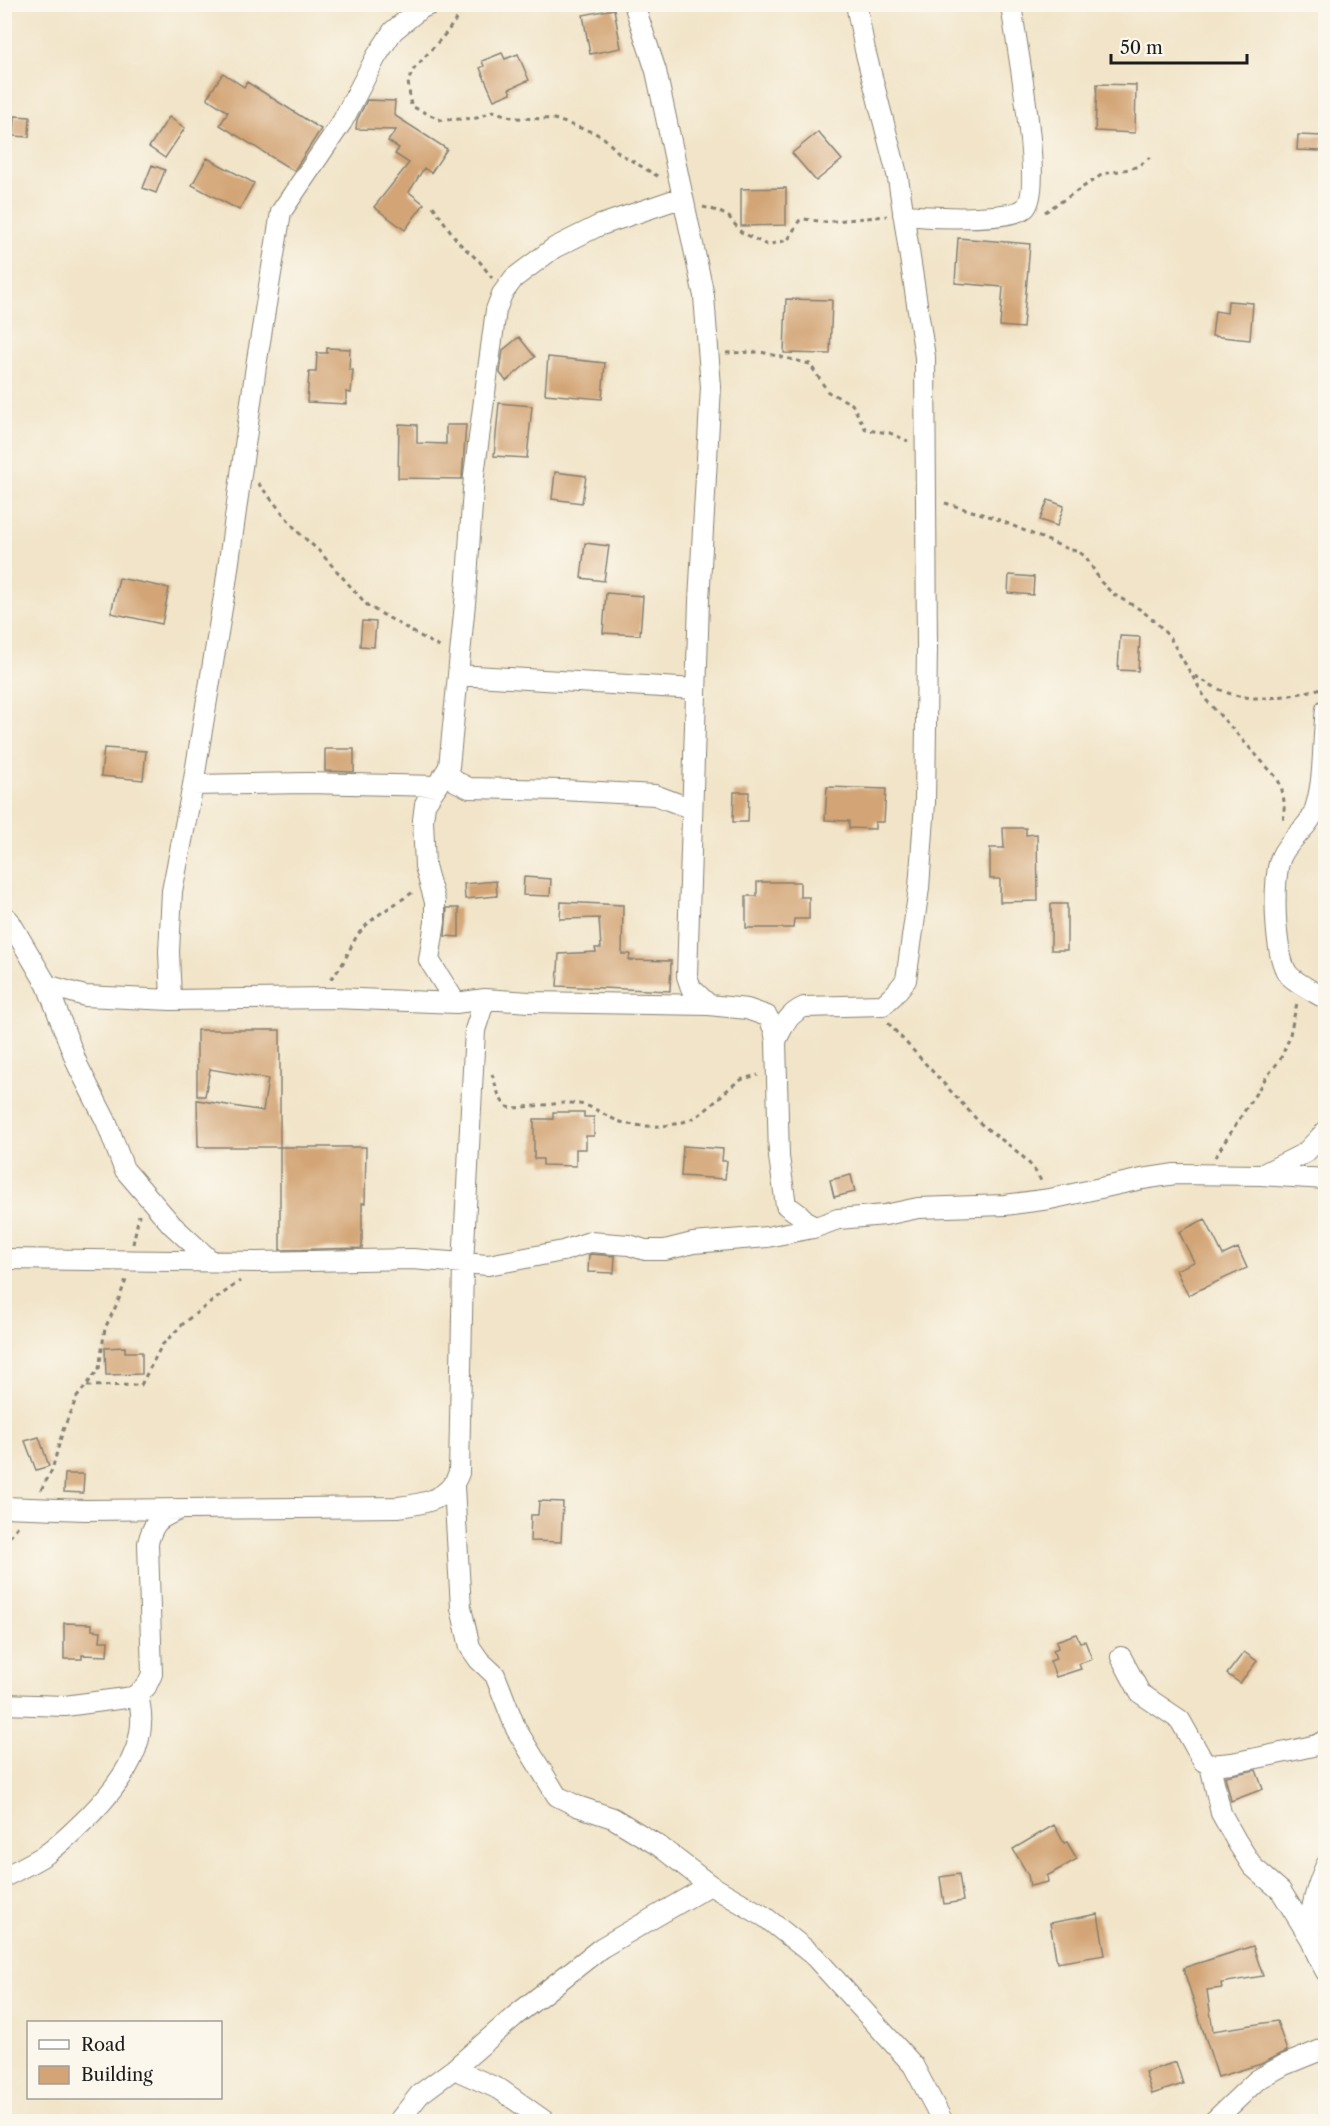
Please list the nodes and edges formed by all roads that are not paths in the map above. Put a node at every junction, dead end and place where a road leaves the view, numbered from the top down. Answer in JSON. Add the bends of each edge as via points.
{"nodes":[{"id":1,"x":431,"y":4,"type":"edge"},
{"id":2,"x":634,"y":4,"type":"edge"},
{"id":3,"x":856,"y":4,"type":"edge"},
{"id":4,"x":1011,"y":4,"type":"edge"},
{"id":5,"x":683,"y":196,"type":"junction"},
{"id":6,"x":903,"y":213,"type":"junction"},
{"id":7,"x":459,"y":667,"type":"junction"},
{"id":8,"x":696,"y":689,"type":"junction"},
{"id":9,"x":1326,"y":709,"type":"edge"},
{"id":10,"x":442,"y":778,"type":"junction"},
{"id":11,"x":193,"y":785,"type":"junction"},
{"id":12,"x":692,"y":809,"type":"junction"},
{"id":13,"x":1318,"y":823,"type":"edge"},
{"id":14,"x":4,"y":916,"type":"edge"},
{"id":15,"x":47,"y":986,"type":"junction"},
{"id":16,"x":485,"y":999,"type":"junction"},
{"id":17,"x":1326,"y":999,"type":"edge"},
{"id":18,"x":171,"y":1000,"type":"junction"},
{"id":19,"x":456,"y":1003,"type":"junction"},
{"id":20,"x":710,"y":1005,"type":"junction"},
{"id":21,"x":776,"y":1041,"type":"junction"},
{"id":22,"x":1326,"y":1131,"type":"edge"},
{"id":23,"x":1261,"y":1175,"type":"junction"},
{"id":24,"x":1326,"y":1179,"type":"edge"},
{"id":25,"x":813,"y":1228,"type":"junction"},
{"id":26,"x":4,"y":1259,"type":"edge"},
{"id":27,"x":210,"y":1260,"type":"junction"},
{"id":28,"x":463,"y":1264,"type":"junction"},
{"id":29,"x":454,"y":1486,"type":"junction"},
{"id":30,"x":4,"y":1507,"type":"edge"},
{"id":31,"x":182,"y":1508,"type":"junction"},
{"id":32,"x":1121,"y":1657,"type":"dead end"},
{"id":33,"x":137,"y":1694,"type":"junction"},
{"id":34,"x":4,"y":1704,"type":"edge"},
{"id":35,"x":1326,"y":1740,"type":"edge"},
{"id":36,"x":1210,"y":1765,"type":"junction"},
{"id":37,"x":1326,"y":1865,"type":"edge"},
{"id":38,"x":4,"y":1877,"type":"edge"},
{"id":39,"x":710,"y":1885,"type":"junction"},
{"id":40,"x":1312,"y":1941,"type":"junction"},
{"id":41,"x":1326,"y":1972,"type":"edge"},
{"id":42,"x":1326,"y":2049,"type":"edge"},
{"id":43,"x":454,"y":2069,"type":"junction"},
{"id":44,"x":398,"y":2121,"type":"edge"},
{"id":45,"x":546,"y":2121,"type":"edge"},
{"id":46,"x":944,"y":2121,"type":"edge"},
{"id":47,"x":1213,"y":2121,"type":"edge"}],
"edges":[{"from":1,"to":11,"type":"street","via":[[393,31],[342,122],[281,212]]},
{"from":2,"to":5,"type":"street","via":[[656,71]]},
{"from":3,"to":6,"type":"street"},
{"from":4,"to":6,"type":"street","via":[[1032,175],[1026,207],[1017,213],[990,217],[918,217]]},
{"from":5,"to":7,"type":"street","via":[[598,226],[554,248],[514,278],[502,294],[496,310],[474,475]]},
{"from":5,"to":8,"type":"street","via":[[704,296],[711,387]]},
{"from":6,"to":21,"type":"street","via":[[925,357],[927,647],[925,803],[919,888],[906,980],[882,1005],[804,1007],[795,1011]]},
{"from":7,"to":8,"type":"street"},
{"from":7,"to":10,"type":"street"},
{"from":8,"to":12,"type":"street"},
{"from":9,"to":13,"type":"street"},
{"from":10,"to":11,"type":"street"},
{"from":10,"to":12,"type":"street","via":[[469,788],[655,795]]},
{"from":10,"to":19,"type":"street","via":[[425,804],[423,820],[425,866],[435,902],[429,960]]},
{"from":11,"to":18,"type":"street","via":[[172,891]]},
{"from":12,"to":20,"type":"street","via":[[687,976],[691,988]]},
{"from":13,"to":17,"type":"street","via":[[1281,857],[1276,890],[1277,941],[1287,973]]},
{"from":14,"to":15,"type":"street"},
{"from":15,"to":18,"type":"street","via":[[85,996]]},
{"from":15,"to":27,"type":"street","via":[[124,1169],[172,1225]]},
{"from":16,"to":19,"type":"street"},
{"from":16,"to":20,"type":"street"},
{"from":16,"to":28,"type":"street","via":[[475,1030]]},
{"from":18,"to":19,"type":"street","via":[[312,998]]},
{"from":20,"to":21,"type":"street","via":[[747,1009],[767,1016]]},
{"from":21,"to":25,"type":"street","via":[[780,1157],[786,1205]]},
{"from":22,"to":23,"type":"street","via":[[1305,1153]]},
{"from":23,"to":24,"type":"street"},
{"from":23,"to":25,"type":"street","via":[[1175,1174],[1050,1199],[918,1208],[838,1219]]},
{"from":25,"to":28,"type":"street","via":[[665,1250],[645,1251],[629,1245],[590,1242],[488,1265]]},
{"from":26,"to":27,"type":"street"},
{"from":27,"to":28,"type":"street","via":[[412,1259]]},
{"from":28,"to":29,"type":"street","via":[[459,1473]]},
{"from":29,"to":31,"type":"street","via":[[420,1505],[398,1507]]},
{"from":29,"to":39,"type":"street","via":[[461,1608],[470,1647],[495,1675],[516,1729],[557,1796],[613,1818],[659,1846]]},
{"from":30,"to":31,"type":"street"},
{"from":31,"to":33,"type":"street","via":[[163,1517],[152,1528],[148,1544],[152,1674]]},
{"from":32,"to":36,"type":"street","via":[[1140,1693],[1180,1720],[1203,1761]]},
{"from":33,"to":34,"type":"street","via":[[65,1706]]},
{"from":33,"to":38,"type":"street","via":[[142,1720],[134,1756],[109,1795],[47,1854]]},
{"from":35,"to":36,"type":"street","via":[[1286,1752]]},
{"from":36,"to":40,"type":"street","via":[[1221,1814],[1237,1842],[1253,1867],[1281,1891]]},
{"from":37,"to":40,"type":"street","via":[[1312,1908]]},
{"from":39,"to":43,"type":"street","via":[[601,1948]]},
{"from":39,"to":46,"type":"street","via":[[765,1917],[814,1956],[912,2065]]},
{"from":40,"to":41,"type":"street"},
{"from":42,"to":47,"type":"street","via":[[1263,2076]]},
{"from":43,"to":44,"type":"street","via":[[420,2094]]},
{"from":43,"to":45,"type":"street","via":[[501,2091]]}]}
